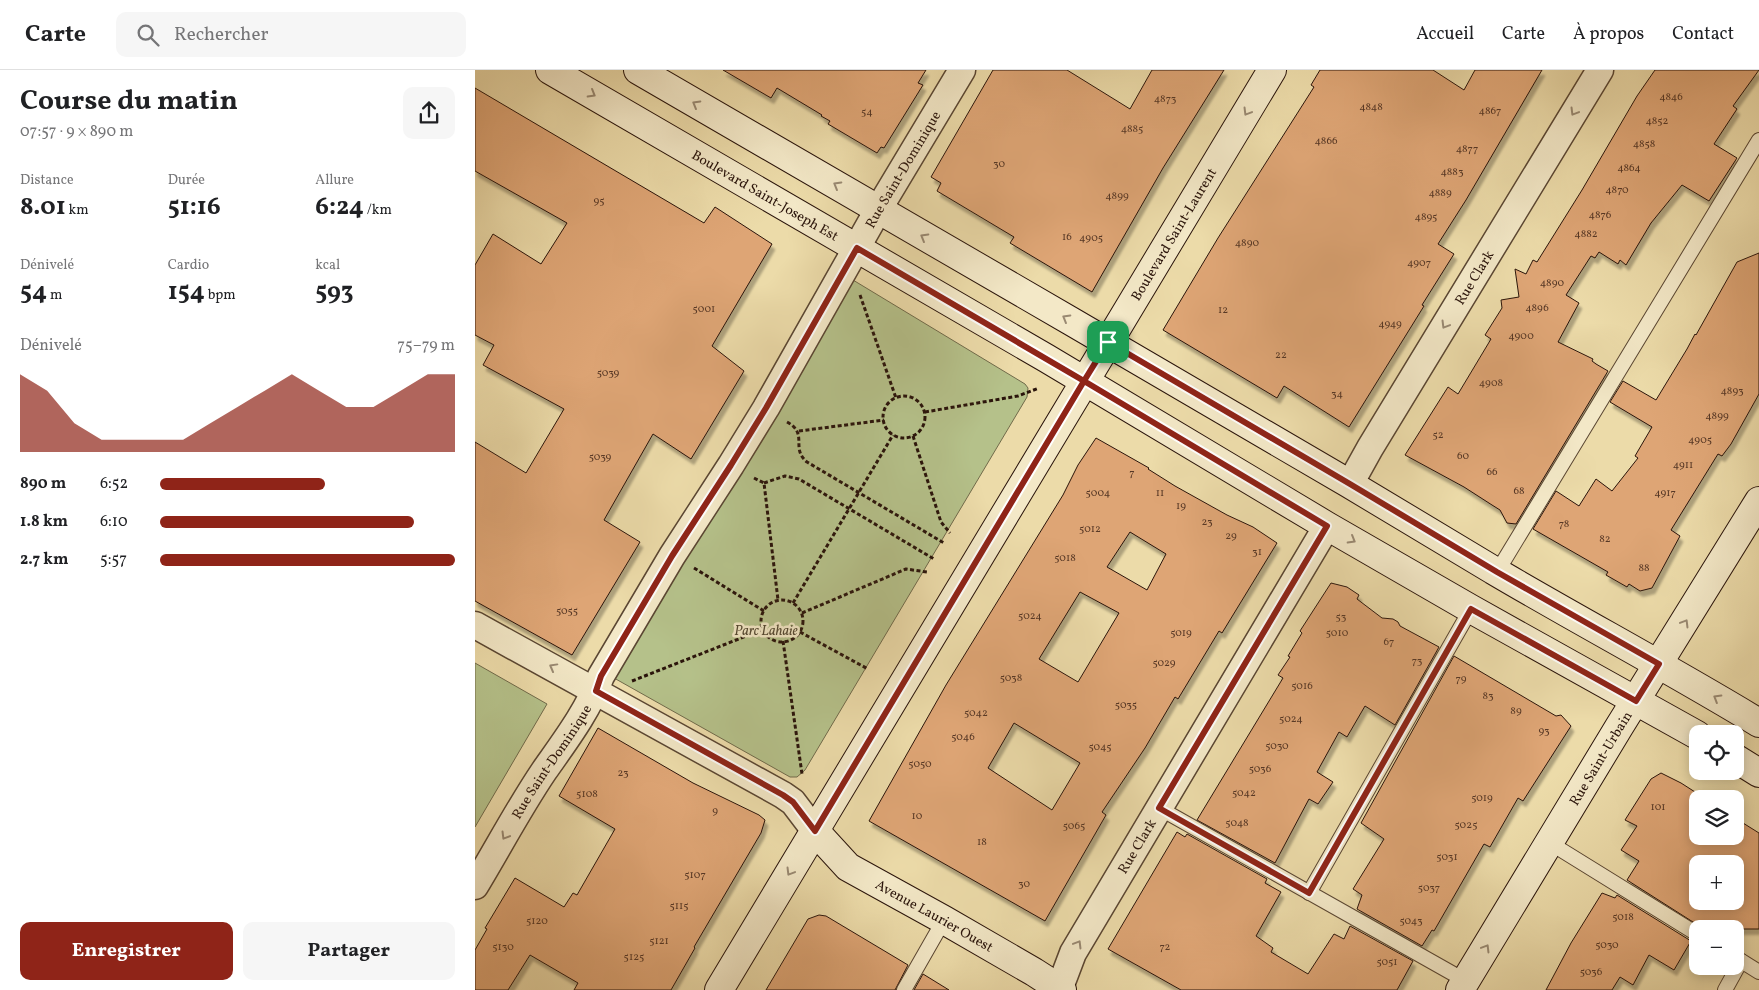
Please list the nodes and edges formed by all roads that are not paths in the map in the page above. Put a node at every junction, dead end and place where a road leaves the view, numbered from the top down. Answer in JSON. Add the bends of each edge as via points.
{"nodes":[{"id":1,"x":550,"y":70,"type":"edge"},
{"id":2,"x":962,"y":70,"type":"edge"},
{"id":3,"x":1273,"y":70,"type":"edge"},
{"id":4,"x":1600,"y":70,"type":"edge"},
{"id":5,"x":641,"y":71,"type":"edge"},
{"id":6,"x":1759,"y":140,"type":"edge"},
{"id":7,"x":878,"y":210,"type":"junction"},
{"id":8,"x":857,"y":248,"type":"junction"},
{"id":9,"x":1108,"y":342,"type":"junction"},
{"id":10,"x":1084,"y":381,"type":"junction"},
{"id":11,"x":1350,"y":484,"type":"junction"},
{"id":12,"x":1758,"y":504,"type":"edge"},
{"id":13,"x":1327,"y":526,"type":"junction"},
{"id":14,"x":1497,"y":572,"type":"junction"},
{"id":15,"x":1471,"y":609,"type":"junction"},
{"id":16,"x":475,"y":624,"type":"edge"},
{"id":17,"x":1659,"y":664,"type":"junction"},
{"id":18,"x":596,"y":691,"type":"junction"},
{"id":19,"x":1636,"y":701,"type":"junction"},
{"id":20,"x":1759,"y":723,"type":"edge"},
{"id":21,"x":1689,"y":731,"type":"edge"},
{"id":22,"x":1744,"y":764,"type":"edge"},
{"id":23,"x":1759,"y":773,"type":"edge"},
{"id":24,"x":1159,"y":808,"type":"junction"},
{"id":25,"x":815,"y":831,"type":"junction"},
{"id":26,"x":1550,"y":843,"type":"junction"},
{"id":27,"x":475,"y":886,"type":"edge"},
{"id":28,"x":1309,"y":893,"type":"junction"},
{"id":29,"x":944,"y":920,"type":"junction"},
{"id":30,"x":1689,"y":929,"type":"edge"},
{"id":31,"x":1744,"y":963,"type":"edge"},
{"id":32,"x":1759,"y":972,"type":"edge"},
{"id":33,"x":1731,"y":975,"type":"edge"},
{"id":34,"x":1463,"y":986,"type":"edge"},
{"id":35,"x":719,"y":990,"type":"edge"},
{"id":36,"x":904,"y":990,"type":"edge"},
{"id":37,"x":1060,"y":990,"type":"edge"},
{"id":38,"x":1725,"y":990,"type":"edge"}],
"edges":[{"from":1,"to":8,"type":"main road","name":"Boulevard Saint-Joseph Est","one_way":true},
{"from":2,"to":7,"type":"street","name":"Rue Saint-Dominique"},
{"from":3,"to":9,"type":"main road","name":"Boulevard Saint-Laurent","one_way":true},
{"from":4,"to":11,"type":"street","name":"Rue Clark","one_way":true},
{"from":7,"to":5,"type":"main road","one_way":true},
{"from":6,"to":14,"type":"lane"},
{"from":7,"to":8,"type":"street","name":"Rue Saint-Dominique"},
{"from":9,"to":7,"type":"main road","one_way":true},
{"from":8,"to":10,"type":"main road","name":"Boulevard Saint-Joseph Est"},
{"from":8,"to":18,"type":"street","name":"Rue Saint-Dominique","via":[[766,408],[601,676]]},
{"from":9,"to":10,"type":"main road","name":"Boulevard Saint-Laurent"},
{"from":9,"to":11,"type":"main road"},
{"from":10,"to":13,"type":"main road","name":"Boulevard Saint-Joseph Est"},
{"from":10,"to":25,"type":"main road","name":"Boulevard Saint-Laurent"},
{"from":11,"to":14,"type":"main road"},
{"from":17,"to":12,"type":"main road","name":"Rue Saint-Urbain","one_way":true},
{"from":13,"to":15,"type":"main road","name":"Boulevard Saint-Joseph Est","one_way":true},
{"from":13,"to":24,"type":"street","name":"Rue Clark"},
{"from":14,"to":17,"type":"main road"},
{"from":15,"to":19,"type":"main road","name":"Boulevard Saint-Joseph Est"},
{"from":15,"to":28,"type":"lane"},
{"from":18,"to":16,"type":"street","one_way":true},
{"from":17,"to":19,"type":"main road","name":"Rue Saint-Urbain"},
{"from":20,"to":17,"type":"main road","one_way":true},
{"from":18,"to":25,"type":"street","via":[[783,795],[793,802]]},
{"from":18,"to":27,"type":"street","name":"Rue Saint-Dominique","one_way":true},
{"from":19,"to":21,"type":"main road","name":"Boulevard Saint-Joseph Est"},
{"from":19,"to":26,"type":"main road","name":"Rue Saint-Urbain"},
{"from":22,"to":23,"type":"main road"},
{"from":24,"to":28,"type":"lane"},
{"from":37,"to":24,"type":"street","name":"Rue Clark","one_way":true,"via":[[1073,953]]},
{"from":25,"to":29,"type":"main road","name":"Avenue Laurier Ouest","via":[[848,867]]},
{"from":25,"to":35,"type":"main road","name":"Boulevard Saint-Laurent","one_way":true},
{"from":26,"to":30,"type":"lane"},
{"from":34,"to":26,"type":"main road","name":"Rue Saint-Urbain","one_way":true},
{"from":28,"to":34,"type":"lane"},
{"from":29,"to":36,"type":"lane"},
{"from":29,"to":37,"type":"main road","name":"Avenue Laurier Ouest"},
{"from":31,"to":32,"type":"lane"},
{"from":33,"to":38,"type":"lane"}]}
